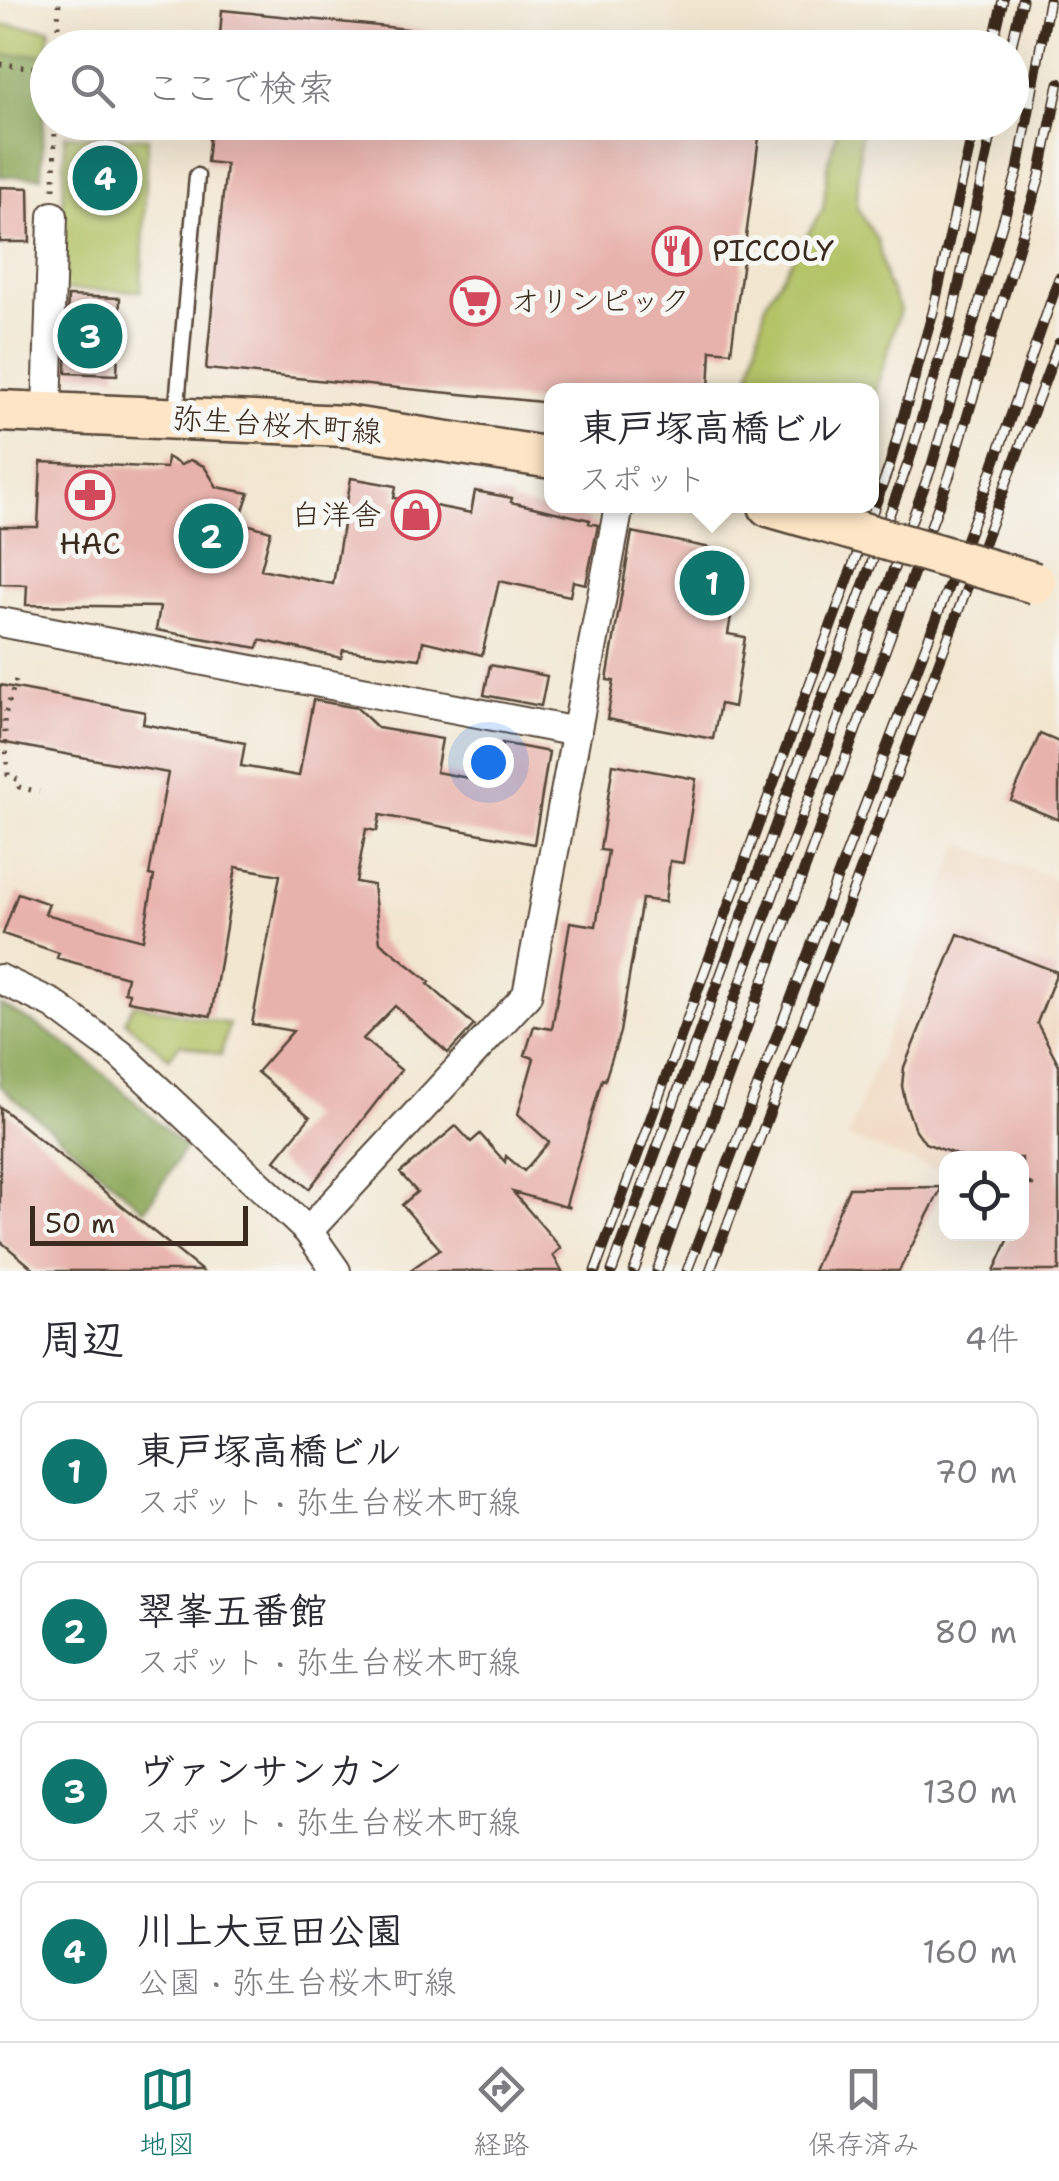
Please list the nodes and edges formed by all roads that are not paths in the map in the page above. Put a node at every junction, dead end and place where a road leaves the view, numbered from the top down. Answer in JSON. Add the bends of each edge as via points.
{"nodes":[{"id":1,"x":197,"y":176,"type":"dead end"},
{"id":2,"x":53,"y":216,"type":"road end"},
{"id":3,"x":0,"y":410,"type":"edge"},
{"id":4,"x":46,"y":412,"type":"junction"},
{"id":5,"x":176,"y":417,"type":"junction"},
{"id":6,"x":544,"y":457,"type":"edge"},
{"id":7,"x":618,"y":513,"type":"edge"},
{"id":8,"x":794,"y":513,"type":"edge"},
{"id":9,"x":1047,"y":586,"type":"edge"},
{"id":10,"x":0,"y":622,"type":"edge"},
{"id":11,"x":578,"y":732,"type":"junction"},
{"id":12,"x":0,"y":979,"type":"edge"},
{"id":13,"x":308,"y":1231,"type":"junction"},
{"id":14,"x":336,"y":1271,"type":"edge"}],
"edges":[{"from":1,"to":5,"type":"lane"},
{"from":2,"to":4,"type":"street"},
{"from":3,"to":4,"type":"main road","name":"弥生台桜木町線"},
{"from":4,"to":5,"type":"main road","name":"弥生台桜木町線"},
{"from":5,"to":6,"type":"main road","name":"弥生台桜木町線","via":[[345,426]]},
{"from":7,"to":11,"type":"street"},
{"from":8,"to":9,"type":"main road","bridge":true},
{"from":10,"to":11,"type":"street"},
{"from":11,"to":13,"type":"street","via":[[528,995]]},
{"from":12,"to":13,"type":"street","via":[[53,1004],[120,1054]]},
{"from":13,"to":14,"type":"street"}]}
